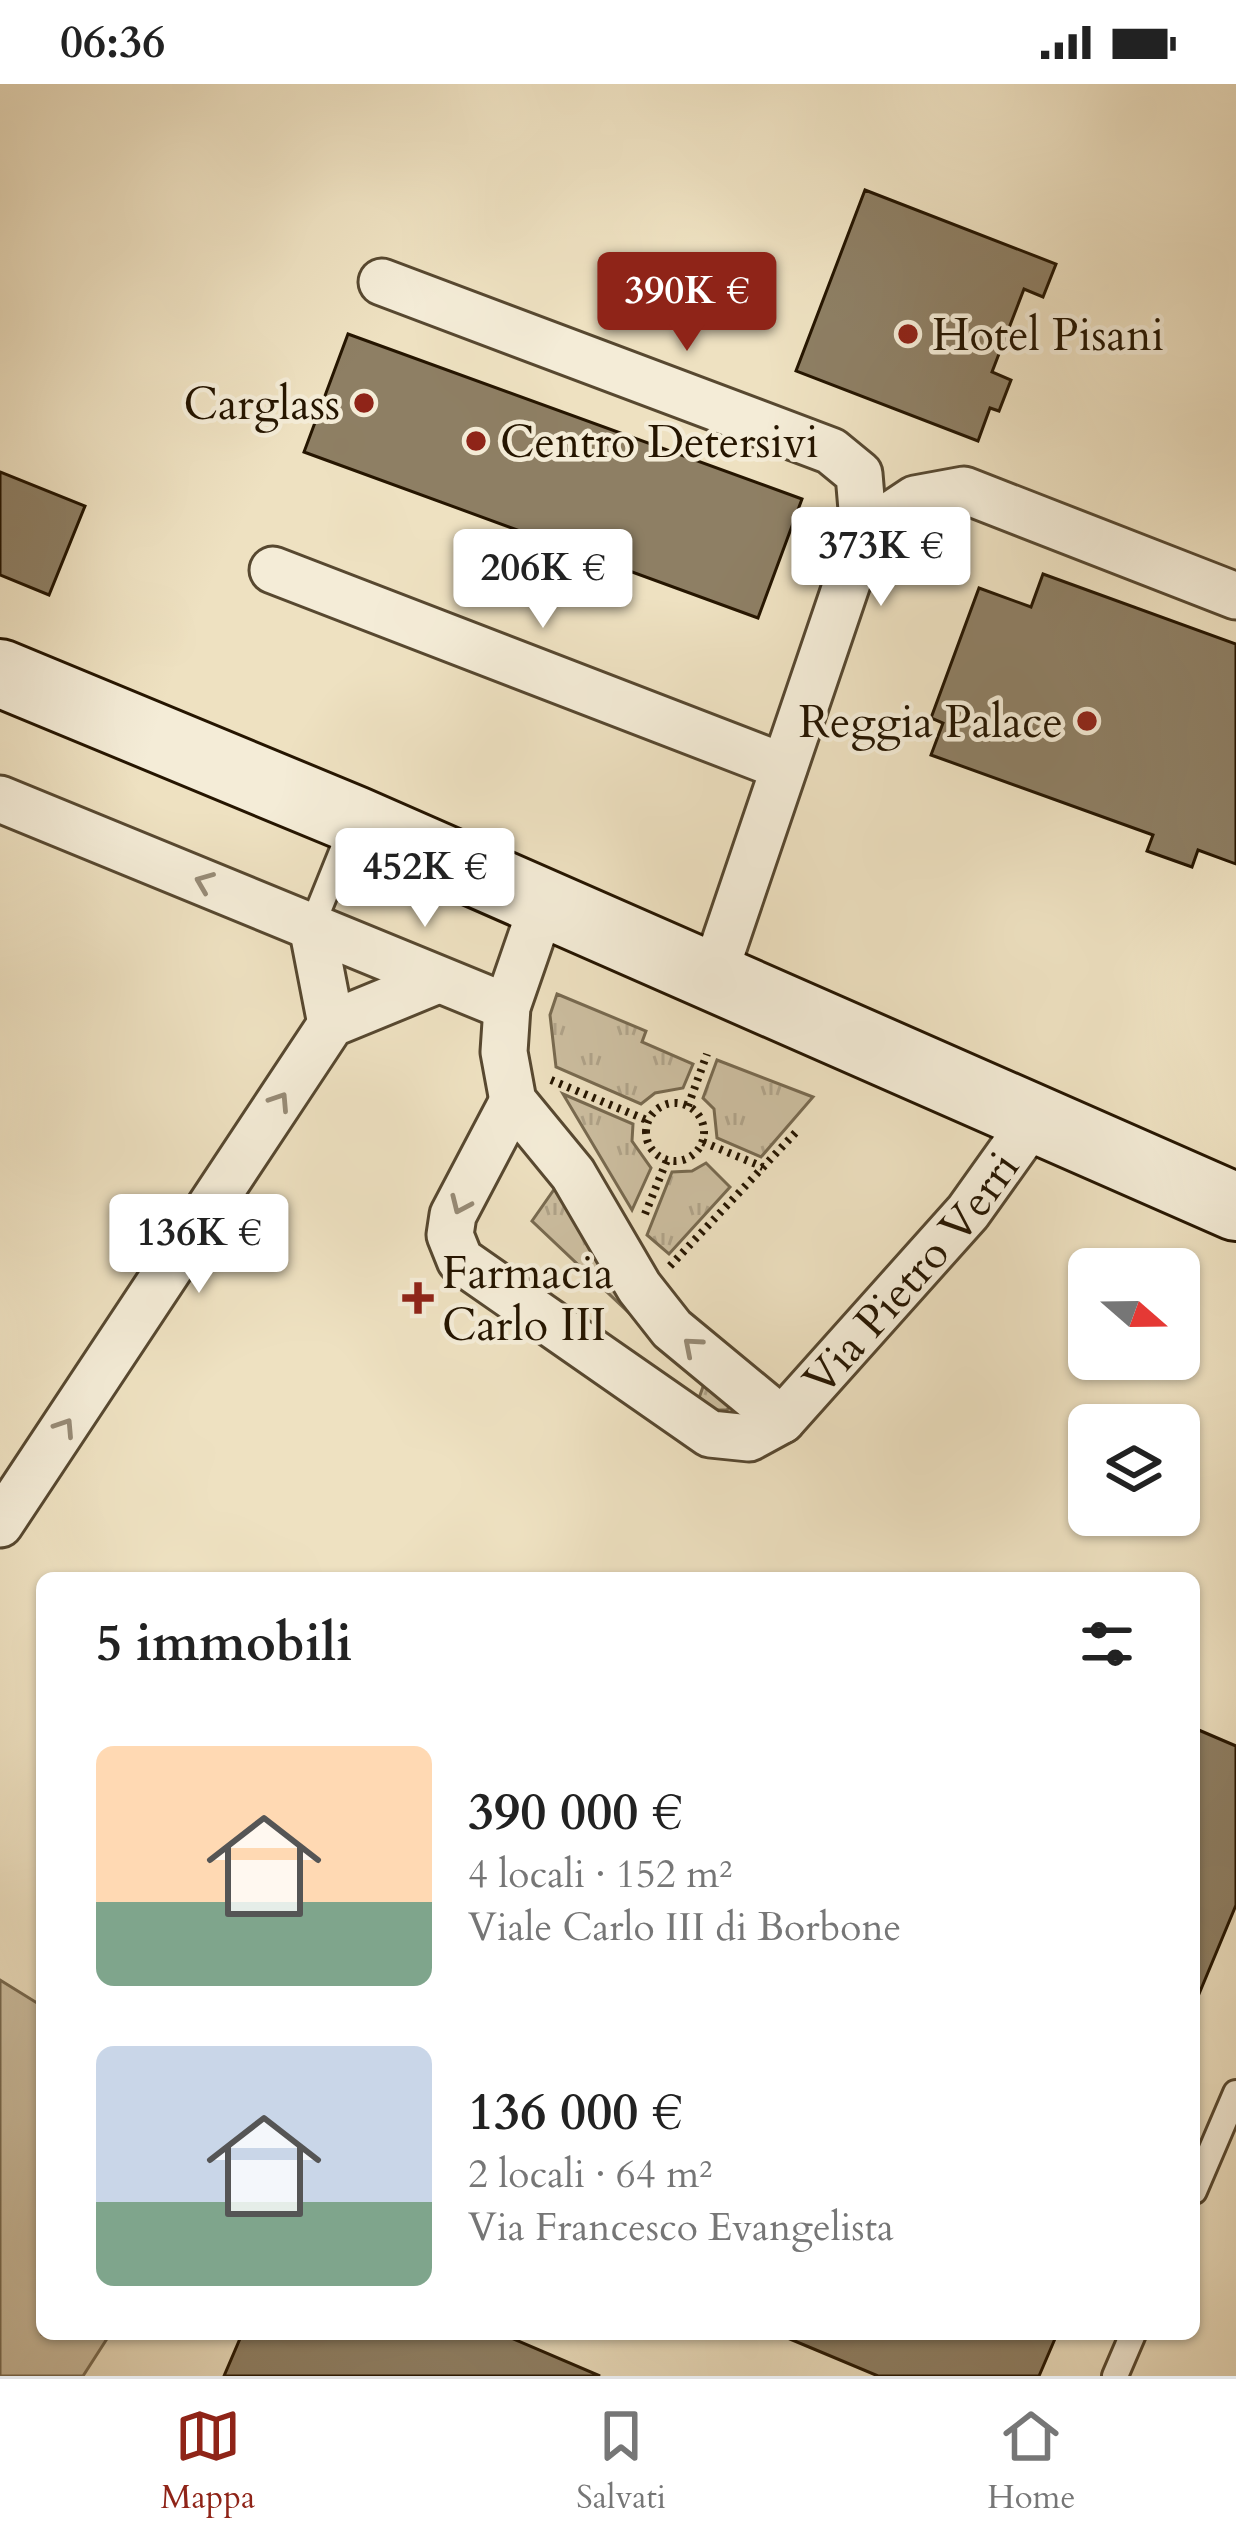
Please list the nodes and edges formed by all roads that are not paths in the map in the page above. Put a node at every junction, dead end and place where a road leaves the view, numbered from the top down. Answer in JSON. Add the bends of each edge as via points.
{"nodes":[{"id":1,"x":382,"y":282,"type":"dead end"},
{"id":2,"x":864,"y":533,"type":"junction"},
{"id":3,"x":273,"y":570,"type":"dead end"},
{"id":4,"x":1236,"y":596,"type":"edge"},
{"id":5,"x":0,"y":673,"type":"edge"},
{"id":6,"x":784,"y":767,"type":"junction"},
{"id":7,"x":0,"y":800,"type":"edge"},
{"id":8,"x":355,"y":820,"type":"junction"},
{"id":9,"x":543,"y":902,"type":"junction"},
{"id":10,"x":312,"y":926,"type":"junction"},
{"id":11,"x":713,"y":977,"type":"junction"},
{"id":12,"x":438,"y":980,"type":"junction"},
{"id":13,"x":507,"y":1007,"type":"junction"},
{"id":14,"x":331,"y":1024,"type":"junction"},
{"id":15,"x":509,"y":1081,"type":"junction"},
{"id":16,"x":1035,"y":1118,"type":"junction"},
{"id":17,"x":1236,"y":1207,"type":"edge"},
{"id":18,"x":782,"y":1420,"type":"junction"},
{"id":19,"x":0,"y":1524,"type":"edge"},
{"id":20,"x":1236,"y":2092,"type":"edge"},
{"id":21,"x":1200,"y":2177,"type":"edge"},
{"id":22,"x":1130,"y":2340,"type":"edge"},
{"id":23,"x":1115,"y":2376,"type":"edge"}],
"edges":[{"from":1,"to":2,"type":"street","via":[[831,452],[860,474]]},
{"from":2,"to":4,"type":"street","via":[[915,499],[964,490]]},
{"from":2,"to":6,"type":"street"},
{"from":3,"to":6,"type":"street"},
{"from":5,"to":8,"type":"main road"},
{"from":6,"to":11,"type":"street"},
{"from":10,"to":7,"type":"street","one_way":true},
{"from":8,"to":9,"type":"main road"},
{"from":8,"to":10,"type":"lane"},
{"from":9,"to":11,"type":"main road"},
{"from":9,"to":13,"type":"street"},
{"from":10,"to":12,"type":"street"},
{"from":10,"to":14,"type":"street"},
{"from":11,"to":16,"type":"main road"},
{"from":12,"to":13,"type":"street"},
{"from":12,"to":14,"type":"street"},
{"from":13,"to":15,"type":"street"},
{"from":19,"to":14,"type":"street","one_way":true},
{"from":18,"to":15,"type":"street","one_way":true,"via":[[672,1329]]},
{"from":15,"to":18,"type":"street","one_way":true,"via":[[453,1215],[450,1235],[460,1260],[710,1434],[749,1438]]},
{"from":16,"to":17,"type":"main road"},
{"from":16,"to":18,"type":"street","name":"Via Pietro Verri","via":[[968,1212]]},
{"from":20,"to":21,"type":"lane"},
{"from":22,"to":23,"type":"lane"}]}
